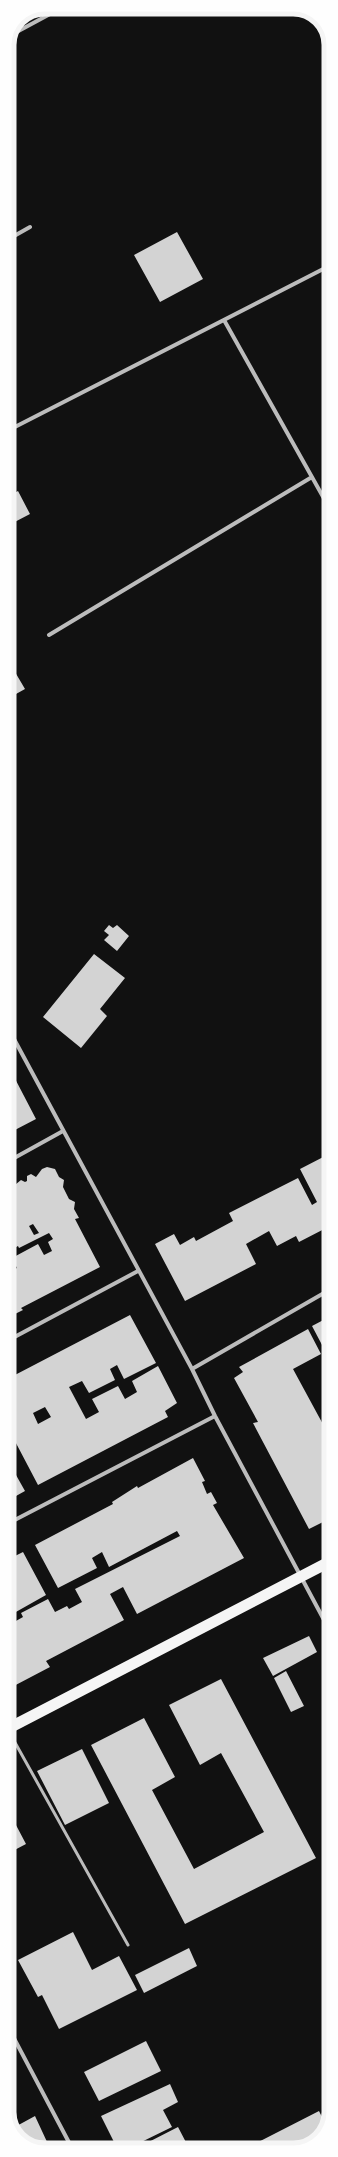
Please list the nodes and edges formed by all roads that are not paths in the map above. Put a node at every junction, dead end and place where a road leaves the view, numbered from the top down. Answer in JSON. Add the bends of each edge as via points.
{"nodes":[{"id":1,"x":50,"y":14,"type":"edge"},
{"id":2,"x":17,"y":31,"type":"edge"},
{"id":3,"x":30,"y":227,"type":"dead end"},
{"id":4,"x":14,"y":236,"type":"edge"},
{"id":5,"x":324,"y":269,"type":"edge"},
{"id":6,"x":224,"y":320,"type":"junction"},
{"id":7,"x":14,"y":427,"type":"edge"},
{"id":8,"x":312,"y":477,"type":"junction"},
{"id":9,"x":324,"y":498,"type":"edge"},
{"id":10,"x":49,"y":635,"type":"dead end"},
{"id":11,"x":14,"y":1039,"type":"edge"},
{"id":12,"x":63,"y":1131,"type":"junction"},
{"id":13,"x":14,"y":1158,"type":"edge"},
{"id":14,"x":138,"y":1271,"type":"junction"},
{"id":15,"x":324,"y":1293,"type":"edge"},
{"id":16,"x":14,"y":1337,"type":"edge"},
{"id":17,"x":192,"y":1369,"type":"junction"},
{"id":18,"x":215,"y":1416,"type":"junction"},
{"id":19,"x":14,"y":1520,"type":"edge"},
{"id":20,"x":324,"y":1565,"type":"edge"},
{"id":21,"x":301,"y":1577,"type":"junction"},
{"id":22,"x":324,"y":1620,"type":"edge"},
{"id":23,"x":14,"y":1725,"type":"edge"},
{"id":24,"x":14,"y":1742,"type":"edge"},
{"id":25,"x":128,"y":1946,"type":"dead end"},
{"id":26,"x":14,"y":2038,"type":"edge"},
{"id":27,"x":69,"y":2143,"type":"edge"}],
"edges":[{"from":1,"to":2,"type":"street"},
{"from":3,"to":4,"type":"street"},
{"from":5,"to":6,"type":"street"},
{"from":6,"to":7,"type":"street"},
{"from":6,"to":8,"type":"street"},
{"from":8,"to":9,"type":"street"},
{"from":8,"to":10,"type":"street"},
{"from":11,"to":12,"type":"street"},
{"from":12,"to":13,"type":"street"},
{"from":12,"to":14,"type":"street"},
{"from":14,"to":16,"type":"street"},
{"from":14,"to":17,"type":"street"},
{"from":15,"to":17,"type":"street"},
{"from":17,"to":18,"type":"street"},
{"from":18,"to":19,"type":"street"},
{"from":18,"to":21,"type":"street"},
{"from":20,"to":21,"type":"highway"},
{"from":21,"to":22,"type":"street"},
{"from":21,"to":23,"type":"highway"},
{"from":24,"to":25,"type":"lane"},
{"from":26,"to":27,"type":"street"}]}
